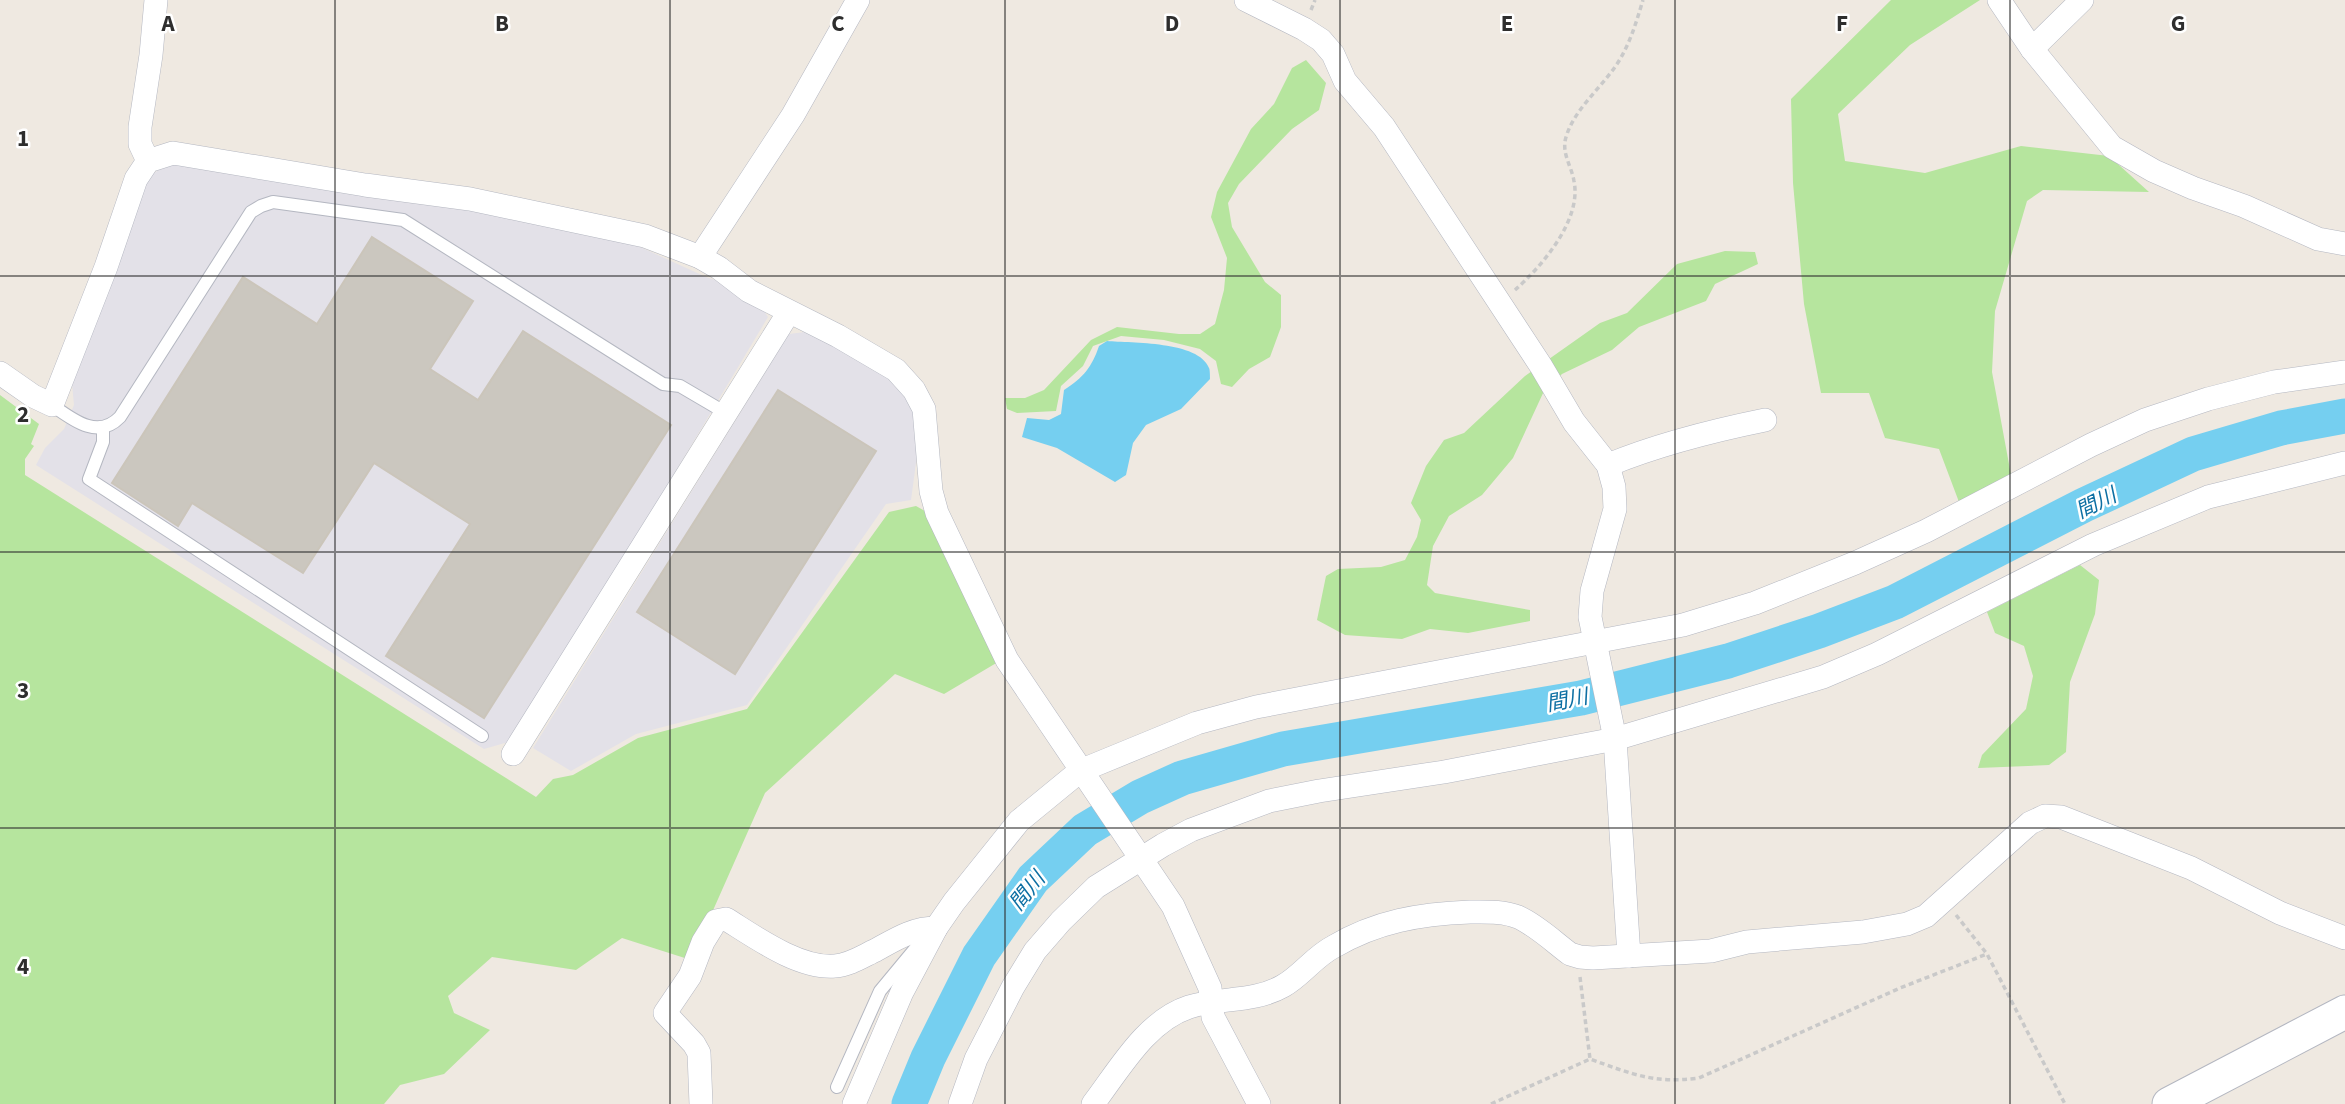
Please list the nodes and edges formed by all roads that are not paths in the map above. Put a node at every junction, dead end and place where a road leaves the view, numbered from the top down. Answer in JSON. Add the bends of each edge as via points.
{"nodes":[{"id":1,"x":156,"y":0,"type":"edge"},
{"id":2,"x":858,"y":0,"type":"edge"},
{"id":3,"x":1246,"y":0,"type":"edge"},
{"id":4,"x":1999,"y":0,"type":"edge"},
{"id":5,"x":2082,"y":0,"type":"edge"},
{"id":6,"x":2032,"y":49,"type":"junction"},
{"id":7,"x":148,"y":160,"type":"junction"},
{"id":8,"x":2345,"y":244,"type":"edge"},
{"id":9,"x":700,"y":257,"type":"junction"},
{"id":10,"x":789,"y":312,"type":"junction"},
{"id":11,"x":2345,"y":372,"type":"edge"},
{"id":12,"x":0,"y":373,"type":"edge"},
{"id":13,"x":52,"y":405,"type":"junction"},
{"id":14,"x":726,"y":413,"type":"junction"},
{"id":15,"x":1765,"y":420,"type":"dead end"},
{"id":16,"x":103,"y":428,"type":"junction"},
{"id":17,"x":2345,"y":463,"type":"edge"},
{"id":18,"x":1608,"y":465,"type":"junction"},
{"id":19,"x":1595,"y":647,"type":"junction"},
{"id":20,"x":482,"y":736,"type":"dead end"},
{"id":21,"x":1614,"y":736,"type":"junction"},
{"id":22,"x":513,"y":754,"type":"dead end"},
{"id":23,"x":1083,"y":774,"type":"junction"},
{"id":24,"x":1137,"y":855,"type":"junction"},
{"id":25,"x":931,"y":928,"type":"junction"},
{"id":26,"x":2345,"y":937,"type":"edge"},
{"id":27,"x":1629,"y":956,"type":"junction"},
{"id":28,"x":1211,"y":1003,"type":"junction"},
{"id":29,"x":2345,"y":1012,"type":"edge"},
{"id":30,"x":837,"y":1087,"type":"dead end"},
{"id":31,"x":701,"y":1104,"type":"edge"},
{"id":32,"x":854,"y":1104,"type":"edge"},
{"id":33,"x":960,"y":1104,"type":"edge"},
{"id":34,"x":1093,"y":1104,"type":"edge"},
{"id":35,"x":1259,"y":1104,"type":"edge"},
{"id":36,"x":2169,"y":1104,"type":"edge"}],
"edges":[{"from":1,"to":7,"type":"street","via":[[140,128],[140,144]]},
{"from":2,"to":9,"type":"street","via":[[793,115]]},
{"from":3,"to":18,"type":"street","via":[[1304,29],[1333,54],[1345,82],[1384,128],[1574,422]]},
{"from":4,"to":6,"type":"street"},
{"from":5,"to":6,"type":"street"},
{"from":6,"to":8,"type":"street","via":[[2112,147],[2193,188],[2318,239]]},
{"from":7,"to":9,"type":"street","via":[[173,153],[470,199],[645,236]]},
{"from":7,"to":13,"type":"street","via":[[136,179]]},
{"from":9,"to":10,"type":"street"},
{"from":10,"to":14,"type":"street"},
{"from":10,"to":23,"type":"street","via":[[896,370],[914,390],[924,409],[937,513],[1007,660]]},
{"from":11,"to":19,"type":"street","via":[[2274,382],[2146,420],[1855,563],[1755,603]]},
{"from":12,"to":13,"type":"street"},
{"from":13,"to":16,"type":"lane","via":[[71,419]]},
{"from":14,"to":16,"type":"lane","via":[[680,386],[663,384],[403,220],[273,202],[251,212],[120,417]]},
{"from":14,"to":22,"type":"street"},
{"from":15,"to":18,"type":"street","via":[[1712,430]]},
{"from":16,"to":20,"type":"lane","via":[[103,442],[89,479]]},
{"from":17,"to":21,"type":"street","via":[[2208,497],[2093,545],[1823,677]]},
{"from":18,"to":19,"type":"street","via":[[1615,509],[1592,591]]},
{"from":19,"to":21,"type":"street"},
{"from":19,"to":23,"type":"street","via":[[1256,707],[1197,723]]},
{"from":21,"to":24,"type":"street","via":[[1444,772],[1269,801]]},
{"from":21,"to":27,"type":"street"},
{"from":23,"to":24,"type":"street"},
{"from":23,"to":25,"type":"street","via":[[1019,821]]},
{"from":24,"to":28,"type":"street","via":[[1172,906],[1210,989]]},
{"from":24,"to":33,"type":"street","via":[[1096,887],[1035,951],[976,1059]]},
{"from":25,"to":30,"type":"lane","via":[[880,991]]},
{"from":25,"to":31,"type":"street","via":[[913,930],[834,966],[813,965],[763,943],[726,919],[716,921],[665,1013],[699,1053]]},
{"from":25,"to":32,"type":"street"},
{"from":26,"to":27,"type":"street","via":[[2280,913],[2191,868],[2061,817],[2045,816],[2030,823],[1926,916],[1907,924],[1747,942],[1711,951]]},
{"from":27,"to":28,"type":"street","via":[[1570,954],[1518,917],[1497,912],[1431,913],[1352,936],[1283,986],[1254,998]]},
{"from":28,"to":34,"type":"street","via":[[1166,1018],[1135,1048]]},
{"from":28,"to":35,"type":"street","via":[[1213,1017]]},
{"from":29,"to":36,"type":"main road"}]}
